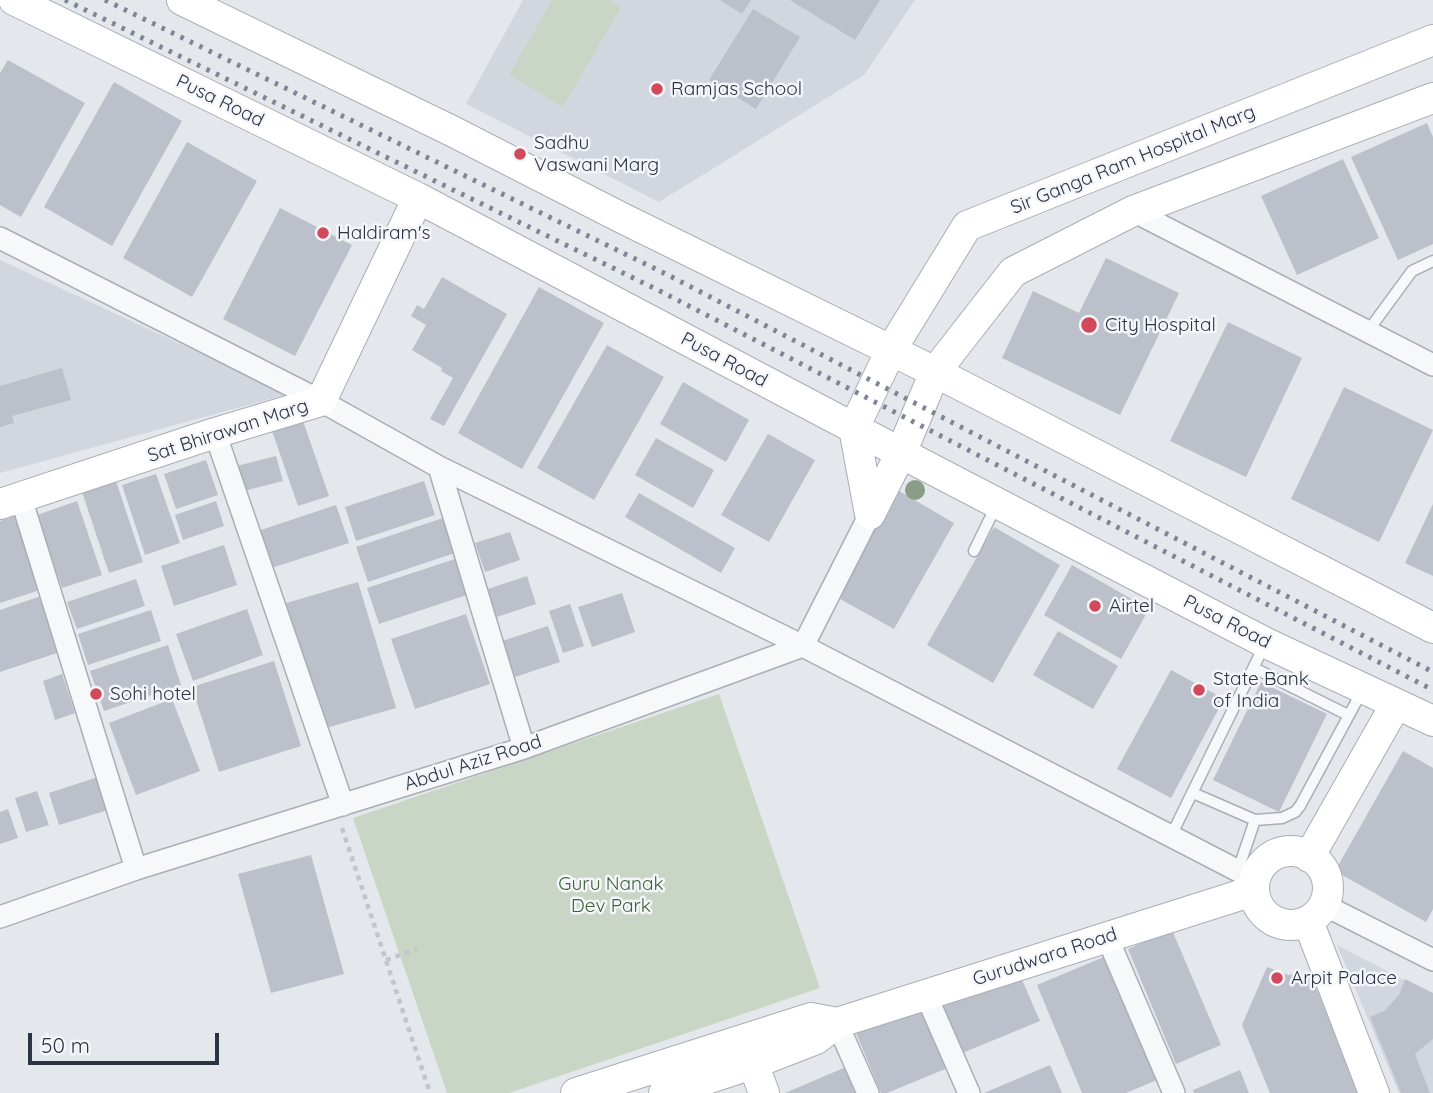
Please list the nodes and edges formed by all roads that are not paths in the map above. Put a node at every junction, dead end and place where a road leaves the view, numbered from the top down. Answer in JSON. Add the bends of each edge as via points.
{"nodes":[{"id":1,"x":14,"y":0,"type":"edge"},
{"id":2,"x":182,"y":0,"type":"edge"},
{"id":3,"x":1433,"y":40,"type":"edge"},
{"id":4,"x":1433,"y":98,"type":"edge"},
{"id":5,"x":418,"y":198,"type":"junction"},
{"id":6,"x":1133,"y":211,"type":"junction"},
{"id":7,"x":0,"y":238,"type":"edge"},
{"id":8,"x":1433,"y":261,"type":"edge"},
{"id":9,"x":1367,"y":331,"type":"junction"},
{"id":10,"x":891,"y":350,"type":"junction"},
{"id":11,"x":1433,"y":365,"type":"edge"},
{"id":12,"x":935,"y":372,"type":"junction"},
{"id":13,"x":321,"y":401,"type":"junction"},
{"id":14,"x":854,"y":428,"type":"junction"},
{"id":15,"x":215,"y":433,"type":"junction"},
{"id":16,"x":901,"y":453,"type":"junction"},
{"id":17,"x":439,"y":467,"type":"junction"},
{"id":18,"x":11,"y":501,"type":"edge"},
{"id":19,"x":998,"y":503,"type":"junction"},
{"id":20,"x":870,"y":514,"type":"junction"},
{"id":21,"x":974,"y":551,"type":"dead end"},
{"id":22,"x":1433,"y":628,"type":"edge"},
{"id":23,"x":803,"y":646,"type":"junction"},
{"id":24,"x":1260,"y":655,"type":"junction"},
{"id":25,"x":1363,"y":688,"type":"junction"},
{"id":26,"x":1396,"y":704,"type":"junction"},
{"id":27,"x":1348,"y":715,"type":"junction"},
{"id":28,"x":1433,"y":721,"type":"edge"},
{"id":29,"x":524,"y":748,"type":"junction"},
{"id":30,"x":1193,"y":793,"type":"junction"},
{"id":31,"x":339,"y":806,"type":"junction"},
{"id":32,"x":1255,"y":820,"type":"junction"},
{"id":33,"x":1171,"y":836,"type":"junction"},
{"id":34,"x":1309,"y":857,"type":"junction"},
{"id":35,"x":136,"y":869,"type":"junction"},
{"id":36,"x":1248,"y":880,"type":"junction"},
{"id":37,"x":1316,"y":913,"type":"junction"},
{"id":38,"x":0,"y":917,"type":"edge"},
{"id":39,"x":1107,"y":937,"type":"junction"},
{"id":40,"x":1433,"y":960,"type":"edge"},
{"id":41,"x":926,"y":995,"type":"junction"},
{"id":42,"x":838,"y":1023,"type":"junction"},
{"id":43,"x":748,"y":1051,"type":"junction"},
{"id":44,"x":576,"y":1093,"type":"edge"},
{"id":45,"x":664,"y":1093,"type":"edge"},
{"id":46,"x":764,"y":1093,"type":"edge"},
{"id":47,"x":868,"y":1093,"type":"edge"},
{"id":48,"x":969,"y":1093,"type":"edge"},
{"id":49,"x":1174,"y":1093,"type":"edge"},
{"id":50,"x":1374,"y":1093,"type":"edge"}],
"edges":[{"from":1,"to":5,"type":"street","name":"Pusa Road"},
{"from":2,"to":10,"type":"street"},
{"from":3,"to":10,"type":"street","name":"Sir Ganga Ram Hospital Marg","via":[[967,226]]},
{"from":4,"to":6,"type":"street"},
{"from":5,"to":13,"type":"street","name":"Sat Bhirawan Marg"},
{"from":5,"to":14,"type":"street","name":"Pusa Road"},
{"from":6,"to":9,"type":"street"},
{"from":6,"to":12,"type":"street","via":[[1013,271]]},
{"from":7,"to":13,"type":"street"},
{"from":8,"to":9,"type":"lane","via":[[1412,271]]},
{"from":9,"to":11,"type":"street"},
{"from":10,"to":12,"type":"street"},
{"from":10,"to":14,"type":"street"},
{"from":12,"to":16,"type":"street"},
{"from":12,"to":22,"type":"street"},
{"from":13,"to":15,"type":"street","name":"Sat Bhirawan Marg"},
{"from":13,"to":17,"type":"street"},
{"from":14,"to":16,"type":"street","name":"Pusa Road"},
{"from":14,"to":20,"type":"street"},
{"from":15,"to":18,"type":"street","name":"Sat Bhirawan Marg"},
{"from":15,"to":31,"type":"street"},
{"from":16,"to":19,"type":"street","name":"Pusa Road"},
{"from":16,"to":20,"type":"street"},
{"from":17,"to":23,"type":"street"},
{"from":17,"to":29,"type":"street"},
{"from":18,"to":35,"type":"street"},
{"from":19,"to":21,"type":"lane"},
{"from":19,"to":24,"type":"street","name":"Pusa Road"},
{"from":20,"to":23,"type":"street"},
{"from":23,"to":29,"type":"street","name":"Abdul Aziz Road"},
{"from":23,"to":33,"type":"street"},
{"from":24,"to":25,"type":"street","name":"Pusa Road"},
{"from":24,"to":27,"type":"lane"},
{"from":24,"to":30,"type":"lane"},
{"from":25,"to":26,"type":"street","name":"Pusa Road"},
{"from":25,"to":27,"type":"lane"},
{"from":26,"to":28,"type":"street","name":"Pusa Road"},
{"from":26,"to":34,"type":"street"},
{"from":27,"to":32,"type":"lane","via":[[1295,812]]},
{"from":29,"to":31,"type":"street","name":"Abdul Aziz Road"},
{"from":30,"to":32,"type":"lane"},
{"from":30,"to":33,"type":"lane"},
{"from":31,"to":35,"type":"street","name":"Abdul Aziz Road"},
{"from":32,"to":36,"type":"lane"},
{"from":33,"to":36,"type":"street"},
{"from":34,"to":36,"type":"street","via":[[1292,851],[1279,853]]},
{"from":34,"to":37,"type":"street","via":[[1323,869],[1327,881],[1328,893]]},
{"from":35,"to":38,"type":"street","name":"Abdul Aziz Road"},
{"from":36,"to":37,"type":"street","via":[[1256,903],[1273,921],[1296,925]]},
{"from":36,"to":39,"type":"street","name":"Gurudwara Road"},
{"from":37,"to":40,"type":"street"},
{"from":37,"to":50,"type":"street"},
{"from":39,"to":41,"type":"street","name":"Gurudwara Road"},
{"from":39,"to":49,"type":"street"},
{"from":41,"to":42,"type":"street","name":"Gurudwara Road"},
{"from":41,"to":48,"type":"street"},
{"from":42,"to":43,"type":"street","name":"Gurudwara Road","via":[[816,1039]]},
{"from":42,"to":47,"type":"street"},
{"from":43,"to":44,"type":"street","name":"Gurudwara Road"},
{"from":43,"to":45,"type":"street","name":"Gurudwara Road"},
{"from":43,"to":46,"type":"street"}]}
